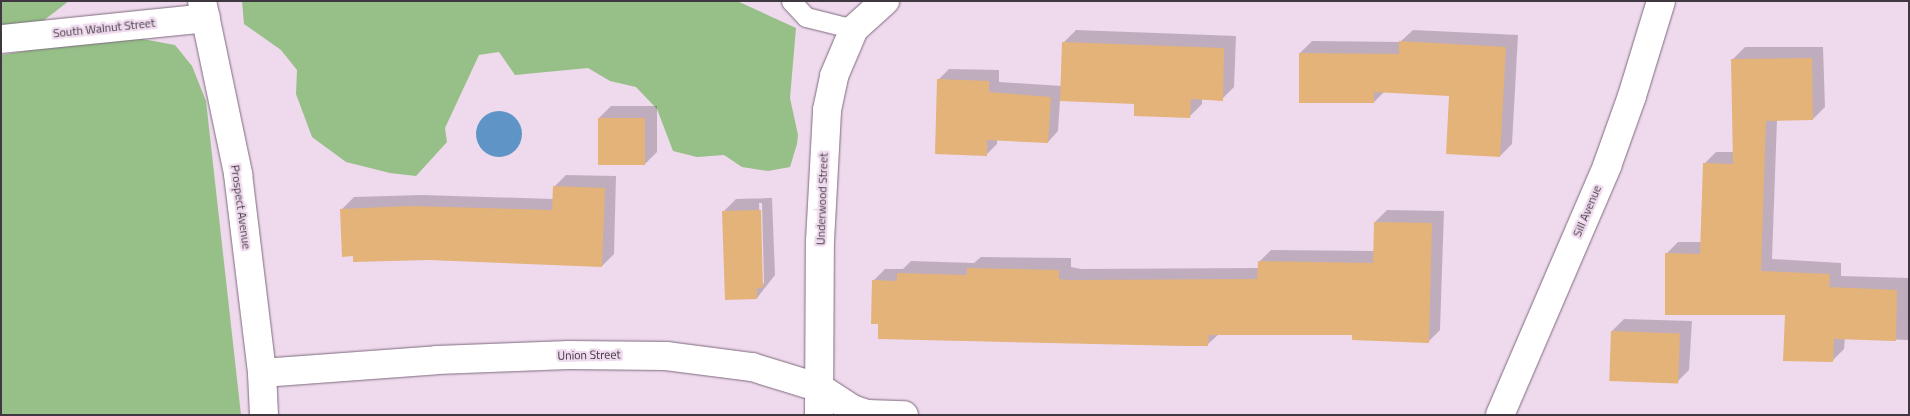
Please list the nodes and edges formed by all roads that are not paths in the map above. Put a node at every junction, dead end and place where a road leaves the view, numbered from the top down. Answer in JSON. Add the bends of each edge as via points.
{"nodes":[{"id":1,"x":791,"y":1,"type":"edge"},
{"id":2,"x":885,"y":1,"type":"edge"},
{"id":3,"x":1661,"y":1,"type":"edge"},
{"id":4,"x":204,"y":10,"type":"edge"},
{"id":5,"x":854,"y":29,"type":"junction"},
{"id":6,"x":1,"y":39,"type":"edge"},
{"id":7,"x":262,"y":373,"type":"junction"},
{"id":8,"x":820,"y":388,"type":"junction"},
{"id":9,"x":264,"y":415,"type":"edge"},
{"id":10,"x":819,"y":415,"type":"edge"},
{"id":11,"x":904,"y":415,"type":"edge"},
{"id":12,"x":1500,"y":415,"type":"edge"}],
"edges":[{"from":1,"to":5,"type":"lane","via":[[806,17]]},
{"from":2,"to":5,"type":"street","name":"Underwood Street"},
{"from":3,"to":12,"type":"street","name":"Sill Avenue","via":[[1607,166]]},
{"from":4,"to":6,"type":"street","name":"South Walnut Street"},
{"from":4,"to":7,"type":"street","name":"Prospect Avenue","via":[[238,174]]},
{"from":5,"to":8,"type":"street","name":"Underwood Street","via":[[834,76],[824,135]]},
{"from":7,"to":8,"type":"street","name":"Union Street","via":[[408,362],[633,354],[752,367]]},
{"from":7,"to":9,"type":"street","name":"Prospect Avenue"},
{"from":8,"to":10,"type":"street","name":"Underwood Street"},
{"from":8,"to":11,"type":"street","name":"Union Street","via":[[852,409],[867,414]]}]}
